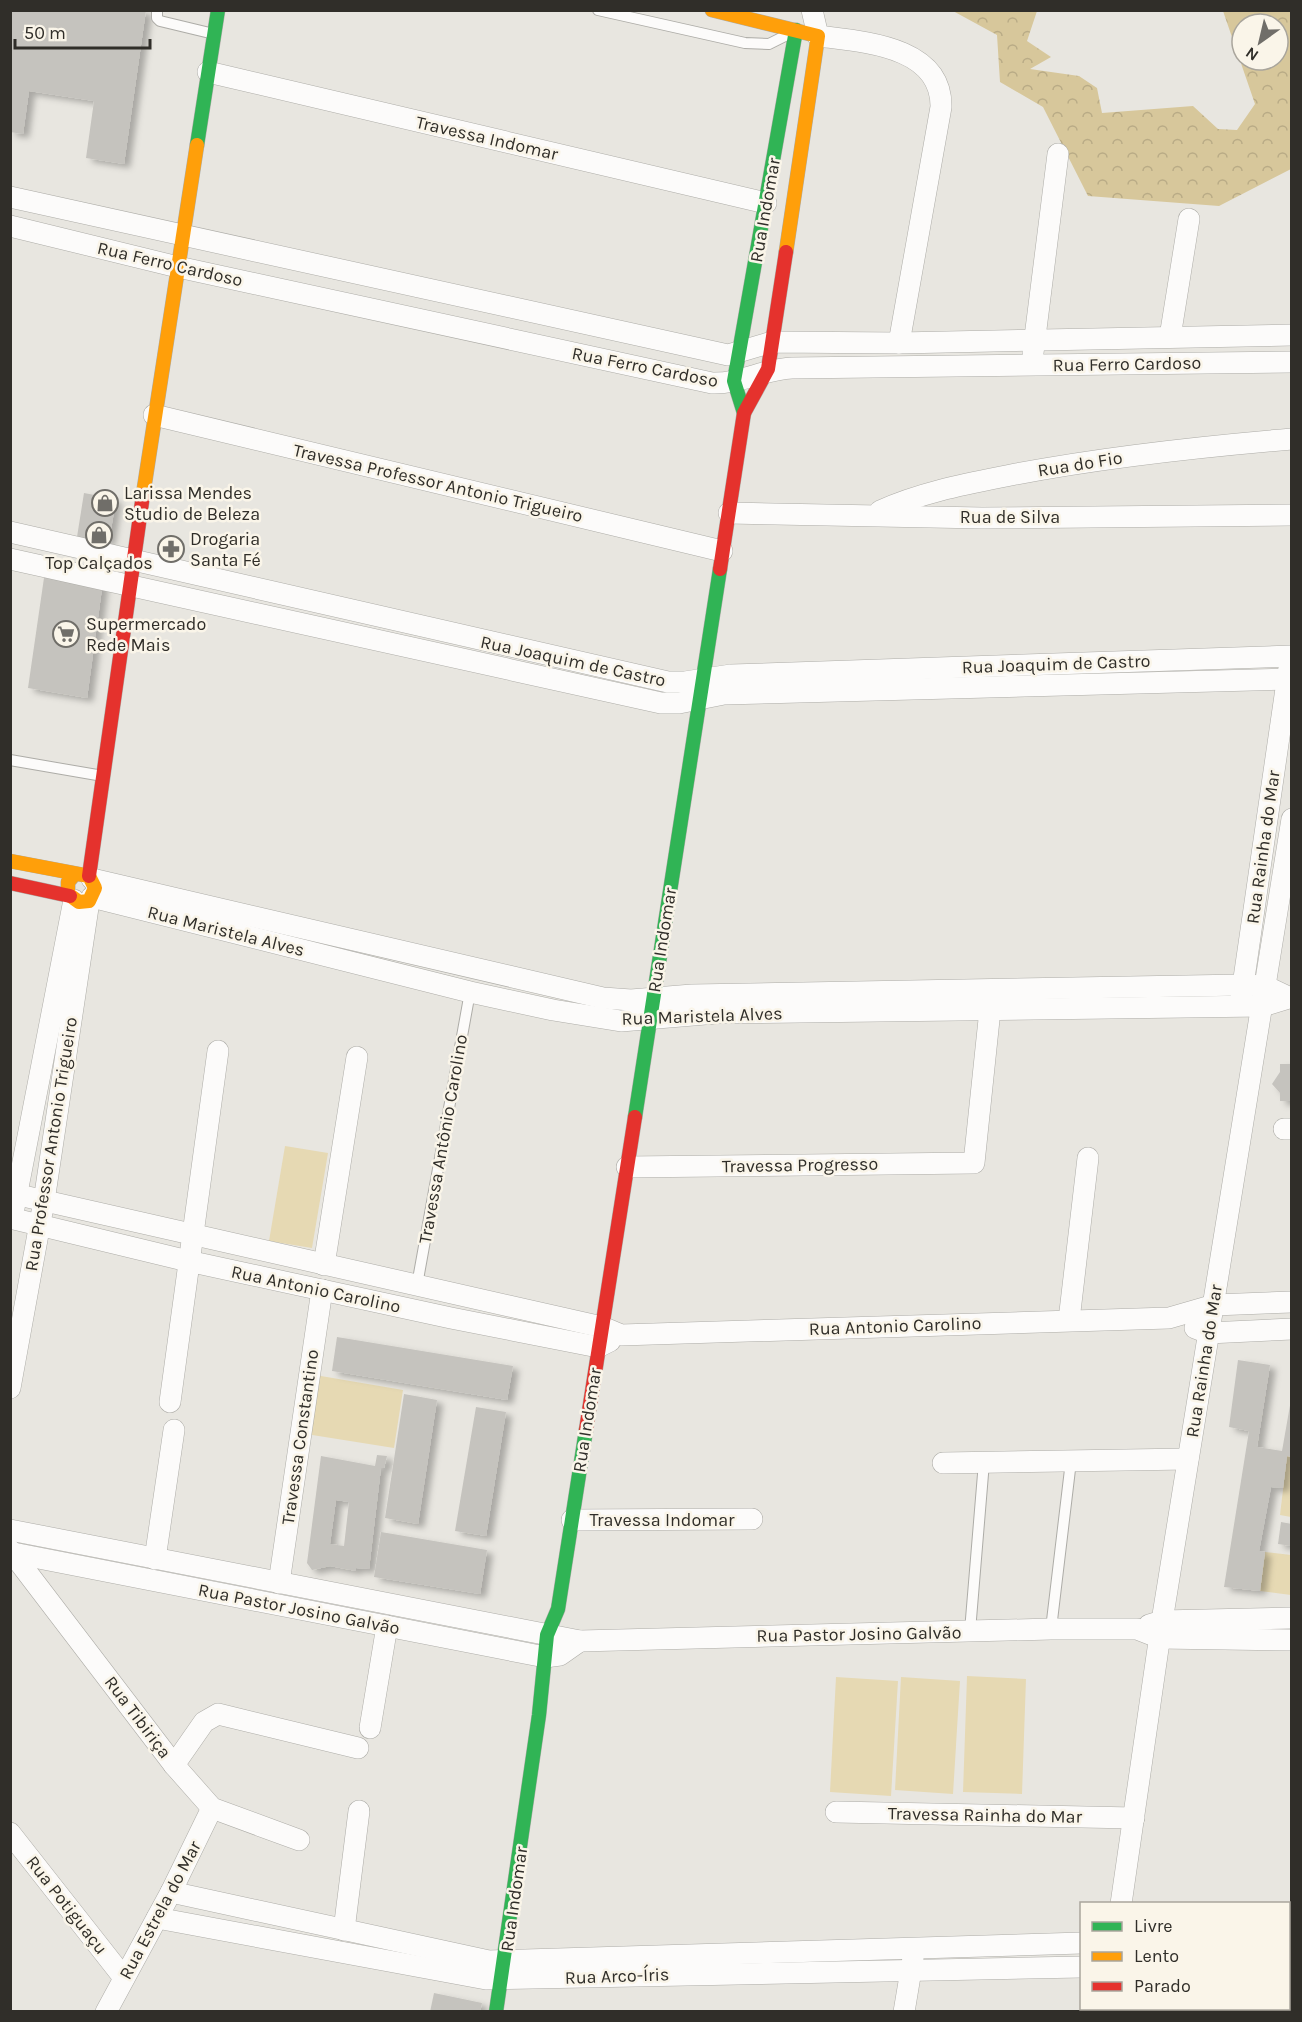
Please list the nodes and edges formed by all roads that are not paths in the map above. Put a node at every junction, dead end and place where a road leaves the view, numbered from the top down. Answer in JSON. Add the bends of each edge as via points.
{"nodes":[{"id":1,"x":157,"y":10,"type":"edge"},
{"id":2,"x":218,"y":10,"type":"edge"},
{"id":3,"x":598,"y":10,"type":"edge"},
{"id":4,"x":712,"y":10,"type":"edge"},
{"id":5,"x":812,"y":10,"type":"edge"},
{"id":6,"x":796,"y":30,"type":"junction"},
{"id":7,"x":214,"y":34,"type":"junction"},
{"id":8,"x":818,"y":36,"type":"junction"},
{"id":9,"x":208,"y":72,"type":"junction"},
{"id":10,"x":1058,"y":154,"type":"dead end"},
{"id":11,"x":10,"y":196,"type":"edge"},
{"id":12,"x":766,"y":203,"type":"junction"},
{"id":13,"x":1189,"y":219,"type":"dead end"},
{"id":14,"x":10,"y":226,"type":"edge"},
{"id":15,"x":182,"y":236,"type":"junction"},
{"id":16,"x":178,"y":267,"type":"junction"},
{"id":17,"x":591,"y":326,"type":"junction"},
{"id":18,"x":1292,"y":335,"type":"edge"},
{"id":19,"x":1170,"y":337,"type":"junction"},
{"id":20,"x":1035,"y":339,"type":"junction"},
{"id":21,"x":657,"y":340,"type":"junction"},
{"id":22,"x":772,"y":342,"type":"junction"},
{"id":23,"x":899,"y":343,"type":"junction"},
{"id":24,"x":739,"y":354,"type":"junction"},
{"id":25,"x":586,"y":356,"type":"junction"},
{"id":26,"x":1292,"y":362,"type":"edge"},
{"id":27,"x":1032,"y":366,"type":"junction"},
{"id":28,"x":768,"y":369,"type":"junction"},
{"id":29,"x":652,"y":370,"type":"junction"},
{"id":30,"x":734,"y":381,"type":"junction"},
{"id":31,"x":744,"y":413,"type":"junction"},
{"id":32,"x":154,"y":415,"type":"junction"},
{"id":33,"x":1292,"y":439,"type":"edge"},
{"id":34,"x":729,"y":513,"type":"junction"},
{"id":35,"x":874,"y":514,"type":"junction"},
{"id":36,"x":1292,"y":515,"type":"edge"},
{"id":37,"x":10,"y":532,"type":"edge"},
{"id":38,"x":722,"y":551,"type":"junction"},
{"id":39,"x":10,"y":559,"type":"edge"},
{"id":40,"x":133,"y":562,"type":"junction"},
{"id":41,"x":130,"y":586,"type":"junction"},
{"id":42,"x":1291,"y":655,"type":"edge"},
{"id":43,"x":703,"y":677,"type":"junction"},
{"id":44,"x":1289,"y":679,"type":"edge"},
{"id":45,"x":699,"y":699,"type":"junction"},
{"id":46,"x":10,"y":760,"type":"edge"},
{"id":47,"x":103,"y":777,"type":"junction"},
{"id":48,"x":1292,"y":819,"type":"edge"},
{"id":49,"x":10,"y":861,"type":"edge"},
{"id":50,"x":10,"y":883,"type":"edge"},
{"id":51,"x":82,"y":887,"type":"junction"},
{"id":52,"x":1243,"y":985,"type":"junction"},
{"id":53,"x":470,"y":992,"type":"junction"},
{"id":54,"x":1264,"y":996,"type":"junction"},
{"id":55,"x":1290,"y":997,"type":"edge"},
{"id":56,"x":653,"y":998,"type":"junction"},
{"id":57,"x":1241,"y":1006,"type":"junction"},
{"id":58,"x":990,"y":1010,"type":"junction"},
{"id":59,"x":650,"y":1019,"type":"junction"},
{"id":60,"x":218,"y":1051,"type":"dead end"},
{"id":61,"x":357,"y":1057,"type":"dead end"},
{"id":62,"x":1088,"y":1158,"type":"dead end"},
{"id":63,"x":627,"y":1167,"type":"junction"},
{"id":64,"x":13,"y":1194,"type":"edge"},
{"id":65,"x":44,"y":1201,"type":"junction"},
{"id":66,"x":11,"y":1221,"type":"edge"},
{"id":67,"x":39,"y":1226,"type":"junction"},
{"id":68,"x":191,"y":1235,"type":"junction"},
{"id":69,"x":188,"y":1261,"type":"junction"},
{"id":70,"x":324,"y":1265,"type":"junction"},
{"id":71,"x":417,"y":1285,"type":"junction"},
{"id":72,"x":322,"y":1290,"type":"junction"},
{"id":73,"x":454,"y":1294,"type":"junction"},
{"id":74,"x":1292,"y":1302,"type":"edge"},
{"id":75,"x":1214,"y":1305,"type":"junction"},
{"id":76,"x":451,"y":1318,"type":"junction"},
{"id":77,"x":1169,"y":1318,"type":"junction"},
{"id":78,"x":1069,"y":1320,"type":"junction"},
{"id":79,"x":1292,"y":1329,"type":"edge"},
{"id":80,"x":1208,"y":1333,"type":"junction"},
{"id":81,"x":600,"y":1337,"type":"junction"},
{"id":82,"x":10,"y":1388,"type":"edge"},
{"id":83,"x":170,"y":1402,"type":"dead end"},
{"id":84,"x":174,"y":1431,"type":"dead end"},
{"id":85,"x":1188,"y":1459,"type":"junction"},
{"id":86,"x":1071,"y":1461,"type":"junction"},
{"id":87,"x":984,"y":1462,"type":"junction"},
{"id":88,"x":943,"y":1463,"type":"dead end"},
{"id":89,"x":753,"y":1519,"type":"dead end"},
{"id":90,"x":572,"y":1520,"type":"junction"},
{"id":91,"x":10,"y":1530,"type":"edge"},
{"id":92,"x":12,"y":1551,"type":"edge"},
{"id":93,"x":155,"y":1559,"type":"junction"},
{"id":94,"x":279,"y":1583,"type":"junction"},
{"id":95,"x":1292,"y":1618,"type":"edge"},
{"id":96,"x":387,"y":1626,"type":"junction"},
{"id":97,"x":1051,"y":1629,"type":"junction"},
{"id":98,"x":1161,"y":1629,"type":"junction"},
{"id":99,"x":970,"y":1631,"type":"junction"},
{"id":100,"x":1292,"y":1640,"type":"edge"},
{"id":101,"x":559,"y":1648,"type":"junction"},
{"id":102,"x":370,"y":1728,"type":"dead end"},
{"id":103,"x":358,"y":1748,"type":"dead end"},
{"id":104,"x":174,"y":1765,"type":"junction"},
{"id":105,"x":212,"y":1808,"type":"junction"},
{"id":106,"x":359,"y":1811,"type":"dead end"},
{"id":107,"x":836,"y":1812,"type":"dead end"},
{"id":108,"x":1134,"y":1818,"type":"junction"},
{"id":109,"x":10,"y":1833,"type":"edge"},
{"id":110,"x":299,"y":1840,"type":"dead end"},
{"id":111,"x":171,"y":1893,"type":"junction"},
{"id":112,"x":1121,"y":1902,"type":"edge"},
{"id":113,"x":157,"y":1918,"type":"junction"},
{"id":114,"x":344,"y":1930,"type":"junction"},
{"id":115,"x":1080,"y":1943,"type":"edge"},
{"id":116,"x":915,"y":1948,"type":"junction"},
{"id":117,"x":730,"y":1963,"type":"junction"},
{"id":118,"x":1080,"y":1967,"type":"edge"},
{"id":119,"x":909,"y":1969,"type":"junction"},
{"id":120,"x":515,"y":1970,"type":"junction"},
{"id":121,"x":124,"y":1978,"type":"junction"},
{"id":122,"x":106,"y":2012,"type":"edge"},
{"id":123,"x":496,"y":2012,"type":"edge"},
{"id":124,"x":904,"y":2012,"type":"edge"}],
"edges":[{"from":1,"to":7,"type":"lane","via":[[160,21]]},
{"from":2,"to":7,"type":"street","name":"Rua Professor Antonio Trigueiro"},
{"from":3,"to":6,"type":"lane","via":[[745,43],[769,45]]},
{"from":4,"to":6,"type":"street"},
{"from":5,"to":6,"type":"street","name":"Rua Indomar"},
{"from":5,"to":8,"type":"street","name":"Rua Indomar"},
{"from":6,"to":8,"type":"street"},
{"from":6,"to":12,"type":"street","name":"Rua Indomar"},
{"from":7,"to":9,"type":"street","name":"Rua Professor Antonio Trigueiro"},
{"from":8,"to":22,"type":"street","name":"Rua Indomar"},
{"from":8,"to":23,"type":"street","via":[[907,54],[931,72],[941,93]]},
{"from":9,"to":12,"type":"street","name":"Travessa Indomar"},
{"from":9,"to":15,"type":"street","name":"Rua Professor Antonio Trigueiro"},
{"from":10,"to":20,"type":"street"},
{"from":11,"to":15,"type":"street","name":"Rua Ferro Cardoso"},
{"from":12,"to":24,"type":"street","name":"Rua Indomar"},
{"from":13,"to":19,"type":"street"},
{"from":14,"to":16,"type":"street","name":"Rua Ferro Cardoso"},
{"from":15,"to":16,"type":"street","name":"Rua Professor Antonio Trigueiro"},
{"from":15,"to":17,"type":"street","name":"Rua Ferro Cardoso"},
{"from":16,"to":25,"type":"street","name":"Rua Ferro Cardoso"},
{"from":16,"to":32,"type":"street","name":"Rua Professor Antonio Trigueiro"},
{"from":17,"to":21,"type":"street","name":"Rua Ferro Cardoso"},
{"from":17,"to":25,"type":"street"},
{"from":18,"to":19,"type":"street","name":"Rua Ferro Cardoso"},
{"from":19,"to":20,"type":"street","name":"Rua Ferro Cardoso"},
{"from":20,"to":23,"type":"street","name":"Rua Ferro Cardoso"},
{"from":20,"to":27,"type":"street"},
{"from":21,"to":24,"type":"street","name":"Rua Ferro Cardoso"},
{"from":21,"to":29,"type":"street"},
{"from":22,"to":23,"type":"street","name":"Rua Ferro Cardoso"},
{"from":22,"to":24,"type":"street","name":"Rua Ferro Cardoso"},
{"from":22,"to":28,"type":"street","name":"Rua Indomar"},
{"from":24,"to":30,"type":"street","name":"Rua Indomar"},
{"from":25,"to":29,"type":"street","name":"Rua Ferro Cardoso"},
{"from":26,"to":27,"type":"street","name":"Rua Ferro Cardoso"},
{"from":27,"to":28,"type":"street","name":"Rua Ferro Cardoso"},
{"from":28,"to":30,"type":"street","name":"Rua Ferro Cardoso"},
{"from":28,"to":31,"type":"street","name":"Rua Indomar"},
{"from":29,"to":30,"type":"street","name":"Rua Ferro Cardoso","via":[[712,383]]},
{"from":30,"to":31,"type":"street","name":"Rua Indomar"},
{"from":31,"to":34,"type":"street","name":"Rua Indomar"},
{"from":32,"to":38,"type":"street","name":"Travessa Professor Antonio Trigueiro"},
{"from":32,"to":40,"type":"street","name":"Rua Professor Antonio Trigueiro"},
{"from":33,"to":35,"type":"street","name":"Rua do Fio","via":[[1184,448],[1057,466],[947,488]]},
{"from":34,"to":35,"type":"street","name":"Rua de Silva"},
{"from":34,"to":38,"type":"street","name":"Rua Indomar"},
{"from":35,"to":36,"type":"street","name":"Rua de Silva","via":[[982,518]]},
{"from":37,"to":40,"type":"street","name":"Rua Joaquim de Castro"},
{"from":38,"to":43,"type":"street","name":"Rua Indomar"},
{"from":39,"to":41,"type":"street","name":"Rua Joaquim de Castro"},
{"from":40,"to":41,"type":"street","name":"Rua Professor Antonio Trigueiro"},
{"from":40,"to":43,"type":"street","name":"Rua Joaquim de Castro","via":[[650,679],[685,682]]},
{"from":41,"to":45,"type":"street","name":"Rua Joaquim de Castro","via":[[639,700],[679,704]]},
{"from":41,"to":47,"type":"street","name":"Rua Professor Antonio Trigueiro"},
{"from":42,"to":43,"type":"street","name":"Rua Joaquim de Castro"},
{"from":42,"to":44,"type":"street","name":"Rua Rainha do Mar"},
{"from":43,"to":45,"type":"street","name":"Rua Indomar"},
{"from":44,"to":45,"type":"street","name":"Rua Joaquim de Castro","via":[[724,694]]},
{"from":44,"to":52,"type":"street","name":"Rua Rainha do Mar"},
{"from":45,"to":56,"type":"street","name":"Rua Indomar"},
{"from":46,"to":47,"type":"lane"},
{"from":47,"to":51,"type":"street","name":"Rua Professor Antonio Trigueiro"},
{"from":48,"to":54,"type":"street","name":"Rua Rainha do Mar"},
{"from":49,"to":51,"type":"street","name":"Rua Maristela Alves"},
{"from":50,"to":51,"type":"street","name":"Rua Maristela Alves"},
{"from":51,"to":53,"type":"street","name":"Rua Maristela Alves"},
{"from":51,"to":56,"type":"street","name":"Rua Maristela Alves","via":[[603,998]]},
{"from":51,"to":64,"type":"street","name":"Rua Professor Antonio Trigueiro"},
{"from":51,"to":65,"type":"street","name":"Rua Professor Antonio Trigueiro"},
{"from":52,"to":54,"type":"street","name":"Rua Maristela Alves"},
{"from":52,"to":56,"type":"street","name":"Rua Maristela Alves"},
{"from":52,"to":57,"type":"street","name":"Rua Rainha do Mar"},
{"from":53,"to":59,"type":"street","name":"Rua Maristela Alves","via":[[621,1021]]},
{"from":53,"to":71,"type":"lane","name":"Travessa Antônio Carolino"},
{"from":54,"to":55,"type":"street","name":"Rua Maristela Alves"},
{"from":54,"to":57,"type":"street","name":"Rua Maristela Alves"},
{"from":54,"to":75,"type":"street","name":"Rua Rainha do Mar"},
{"from":56,"to":59,"type":"street","name":"Rua Indomar"},
{"from":57,"to":58,"type":"street","name":"Rua Maristela Alves"},
{"from":58,"to":59,"type":"street","name":"Rua Maristela Alves","via":[[717,1013]]},
{"from":58,"to":63,"type":"street","name":"Travessa Progresso","via":[[974,1163]]},
{"from":59,"to":63,"type":"street","name":"Rua Indomar"},
{"from":60,"to":68,"type":"street"},
{"from":61,"to":70,"type":"street"},
{"from":62,"to":78,"type":"street"},
{"from":63,"to":81,"type":"street","name":"Rua Indomar"},
{"from":64,"to":65,"type":"street","name":"Rua Antonio Carolino"},
{"from":64,"to":66,"type":"street","name":"Rua Professor Antonio Trigueiro"},
{"from":65,"to":67,"type":"street","name":"Rua Professor Antonio Trigueiro"},
{"from":65,"to":68,"type":"street","name":"Rua Antonio Carolino"},
{"from":66,"to":67,"type":"street","name":"Rua Antonio Carolino"},
{"from":67,"to":69,"type":"street","name":"Rua Antonio Carolino"},
{"from":67,"to":82,"type":"street","name":"Rua Professor Antonio Trigueiro"},
{"from":68,"to":69,"type":"street"},
{"from":68,"to":70,"type":"street","name":"Rua Antonio Carolino"},
{"from":69,"to":72,"type":"street","name":"Rua Antonio Carolino"},
{"from":69,"to":83,"type":"street"},
{"from":70,"to":71,"type":"street","name":"Rua Antonio Carolino"},
{"from":71,"to":73,"type":"street","name":"Rua Antonio Carolino"},
{"from":72,"to":76,"type":"street","name":"Rua Antonio Carolino"},
{"from":72,"to":94,"type":"street","name":"Travessa Constantino"},
{"from":73,"to":76,"type":"street"},
{"from":73,"to":81,"type":"street","name":"Rua Antonio Carolino"},
{"from":74,"to":75,"type":"street","name":"Rua Antonio Carolino"},
{"from":75,"to":77,"type":"street","name":"Rua Antonio Carolino"},
{"from":75,"to":80,"type":"street","name":"Rua Rainha do Mar"},
{"from":76,"to":81,"type":"street","name":"Rua Antonio Carolino"},
{"from":77,"to":78,"type":"street","name":"Rua Antonio Carolino"},
{"from":77,"to":80,"type":"street","name":"Rua Antonio Carolino"},
{"from":78,"to":81,"type":"street","name":"Rua Antonio Carolino"},
{"from":79,"to":80,"type":"street","name":"Rua Antonio Carolino"},
{"from":80,"to":85,"type":"street","name":"Rua Rainha do Mar"},
{"from":81,"to":90,"type":"street","name":"Rua Indomar"},
{"from":84,"to":93,"type":"street"},
{"from":85,"to":86,"type":"street"},
{"from":85,"to":98,"type":"street","name":"Rua Rainha do Mar"},
{"from":86,"to":87,"type":"street"},
{"from":86,"to":97,"type":"lane"},
{"from":87,"to":88,"type":"street"},
{"from":87,"to":99,"type":"lane"},
{"from":89,"to":90,"type":"street","name":"Travessa Indomar"},
{"from":90,"to":101,"type":"street","name":"Rua Indomar","via":[[558,1609]]},
{"from":91,"to":93,"type":"street","name":"Rua Pastor Josino Galvão"},
{"from":92,"to":96,"type":"street","name":"Rua Pastor Josino Galvão"},
{"from":92,"to":104,"type":"street","name":"Rua Tibiriça"},
{"from":93,"to":94,"type":"street","name":"Rua Pastor Josino Galvão"},
{"from":94,"to":101,"type":"street","name":"Rua Pastor Josino Galvão"},
{"from":95,"to":98,"type":"street","name":"Rua Pastor Josino Galvão"},
{"from":96,"to":101,"type":"street","name":"Rua Pastor Josino Galvão"},
{"from":96,"to":102,"type":"street"},
{"from":97,"to":98,"type":"street","name":"Rua Pastor Josino Galvão"},
{"from":97,"to":99,"type":"street","name":"Rua Pastor Josino Galvão"},
{"from":98,"to":100,"type":"street","name":"Rua Pastor Josino Galvão"},
{"from":98,"to":108,"type":"street","name":"Rua Rainha do Mar"},
{"from":99,"to":101,"type":"street","name":"Rua Pastor Josino Galvão"},
{"from":101,"to":120,"type":"street","name":"Rua Indomar"},
{"from":103,"to":104,"type":"street","via":[[218,1714],[204,1722]]},
{"from":104,"to":105,"type":"street","name":"Rua Tibiriça"},
{"from":105,"to":110,"type":"street","name":"Rua Tibiriça"},
{"from":105,"to":111,"type":"street","name":"Rua Estrela do Mar"},
{"from":106,"to":114,"type":"street"},
{"from":107,"to":108,"type":"street","name":"Travessa Rainha do Mar"},
{"from":108,"to":112,"type":"street","name":"Rua Rainha do Mar"},
{"from":109,"to":121,"type":"street","name":"Rua Potiguaçu"},
{"from":111,"to":113,"type":"street","name":"Rua Estrela do Mar"},
{"from":111,"to":114,"type":"street","name":"Rua Arco-Íris"},
{"from":113,"to":120,"type":"street","name":"Rua Arco-Íris","via":[[472,1978]]},
{"from":113,"to":121,"type":"street","name":"Rua Estrela do Mar"},
{"from":114,"to":120,"type":"street","name":"Rua Arco-Íris"},
{"from":115,"to":116,"type":"street","name":"Rua Arco-Íris"},
{"from":116,"to":117,"type":"street","name":"Rua Arco-Íris"},
{"from":116,"to":119,"type":"street"},
{"from":117,"to":119,"type":"street","name":"Rua Arco-Íris"},
{"from":117,"to":120,"type":"street","name":"Rua Arco-Íris"},
{"from":118,"to":119,"type":"street","name":"Rua Arco-Íris"},
{"from":119,"to":124,"type":"street"},
{"from":120,"to":123,"type":"street","name":"Rua Indomar"},
{"from":121,"to":122,"type":"street","name":"Rua Estrela do Mar"}]}
